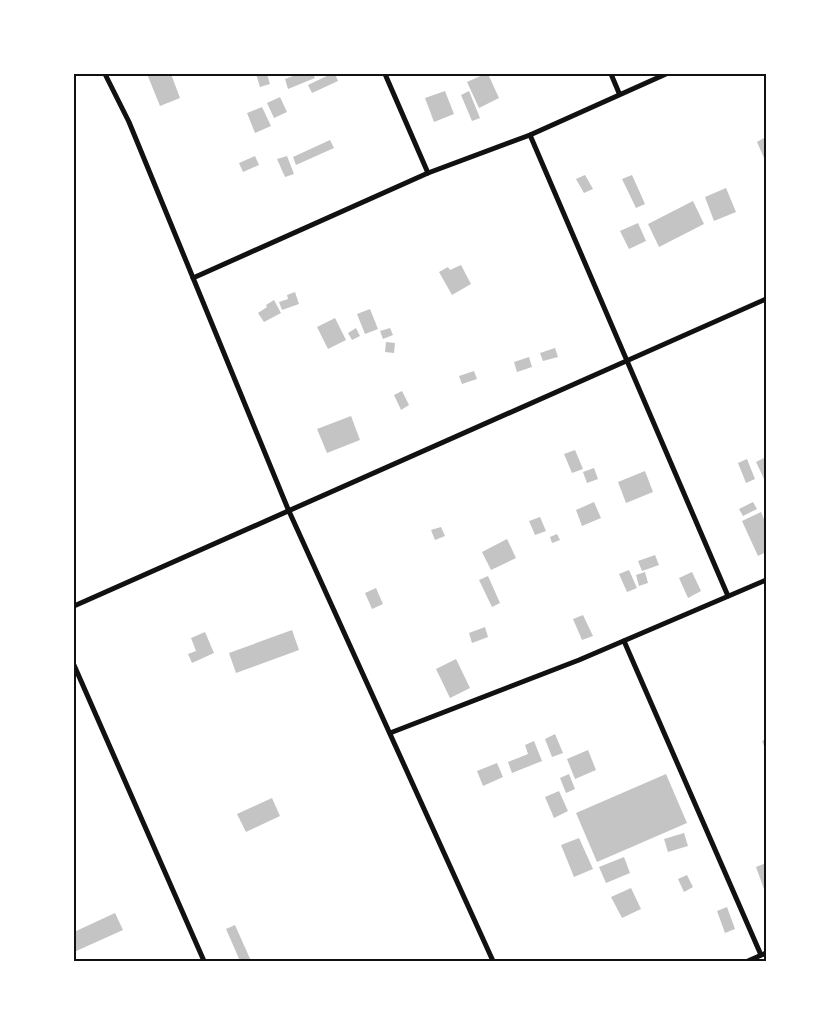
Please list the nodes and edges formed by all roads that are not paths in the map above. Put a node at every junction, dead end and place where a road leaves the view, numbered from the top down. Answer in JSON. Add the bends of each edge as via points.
{"nodes":[{"id":1,"x":104,"y":74,"type":"edge"},
{"id":2,"x":385,"y":74,"type":"edge"},
{"id":3,"x":611,"y":74,"type":"edge"},
{"id":4,"x":666,"y":74,"type":"edge"},
{"id":5,"x":620,"y":94,"type":"junction"},
{"id":6,"x":530,"y":135,"type":"junction"},
{"id":7,"x":428,"y":173,"type":"junction"},
{"id":8,"x":193,"y":278,"type":"junction"},
{"id":9,"x":766,"y":299,"type":"edge"},
{"id":10,"x":627,"y":361,"type":"junction"},
{"id":11,"x":288,"y":509,"type":"junction"},
{"id":12,"x":766,"y":580,"type":"edge"},
{"id":13,"x":728,"y":596,"type":"junction"},
{"id":14,"x":74,"y":606,"type":"edge"},
{"id":15,"x":624,"y":641,"type":"junction"},
{"id":16,"x":74,"y":665,"type":"edge"},
{"id":17,"x":390,"y":733,"type":"junction"},
{"id":18,"x":764,"y":954,"type":"edge"},
{"id":19,"x":204,"y":961,"type":"edge"},
{"id":20,"x":493,"y":961,"type":"edge"},
{"id":21,"x":748,"y":961,"type":"edge"}],
"edges":[{"from":1,"to":8,"type":"street","via":[[129,122]]},
{"from":2,"to":7,"type":"street"},
{"from":3,"to":5,"type":"street"},
{"from":4,"to":5,"type":"street"},
{"from":5,"to":6,"type":"street"},
{"from":6,"to":7,"type":"street"},
{"from":6,"to":10,"type":"street"},
{"from":7,"to":8,"type":"street"},
{"from":8,"to":11,"type":"street"},
{"from":9,"to":10,"type":"street"},
{"from":10,"to":11,"type":"street"},
{"from":10,"to":13,"type":"street"},
{"from":11,"to":14,"type":"street"},
{"from":11,"to":17,"type":"street"},
{"from":12,"to":13,"type":"street"},
{"from":13,"to":15,"type":"street"},
{"from":15,"to":17,"type":"street"},
{"from":15,"to":18,"type":"street"},
{"from":16,"to":19,"type":"street"},
{"from":17,"to":20,"type":"street"},
{"from":18,"to":21,"type":"street"}]}
